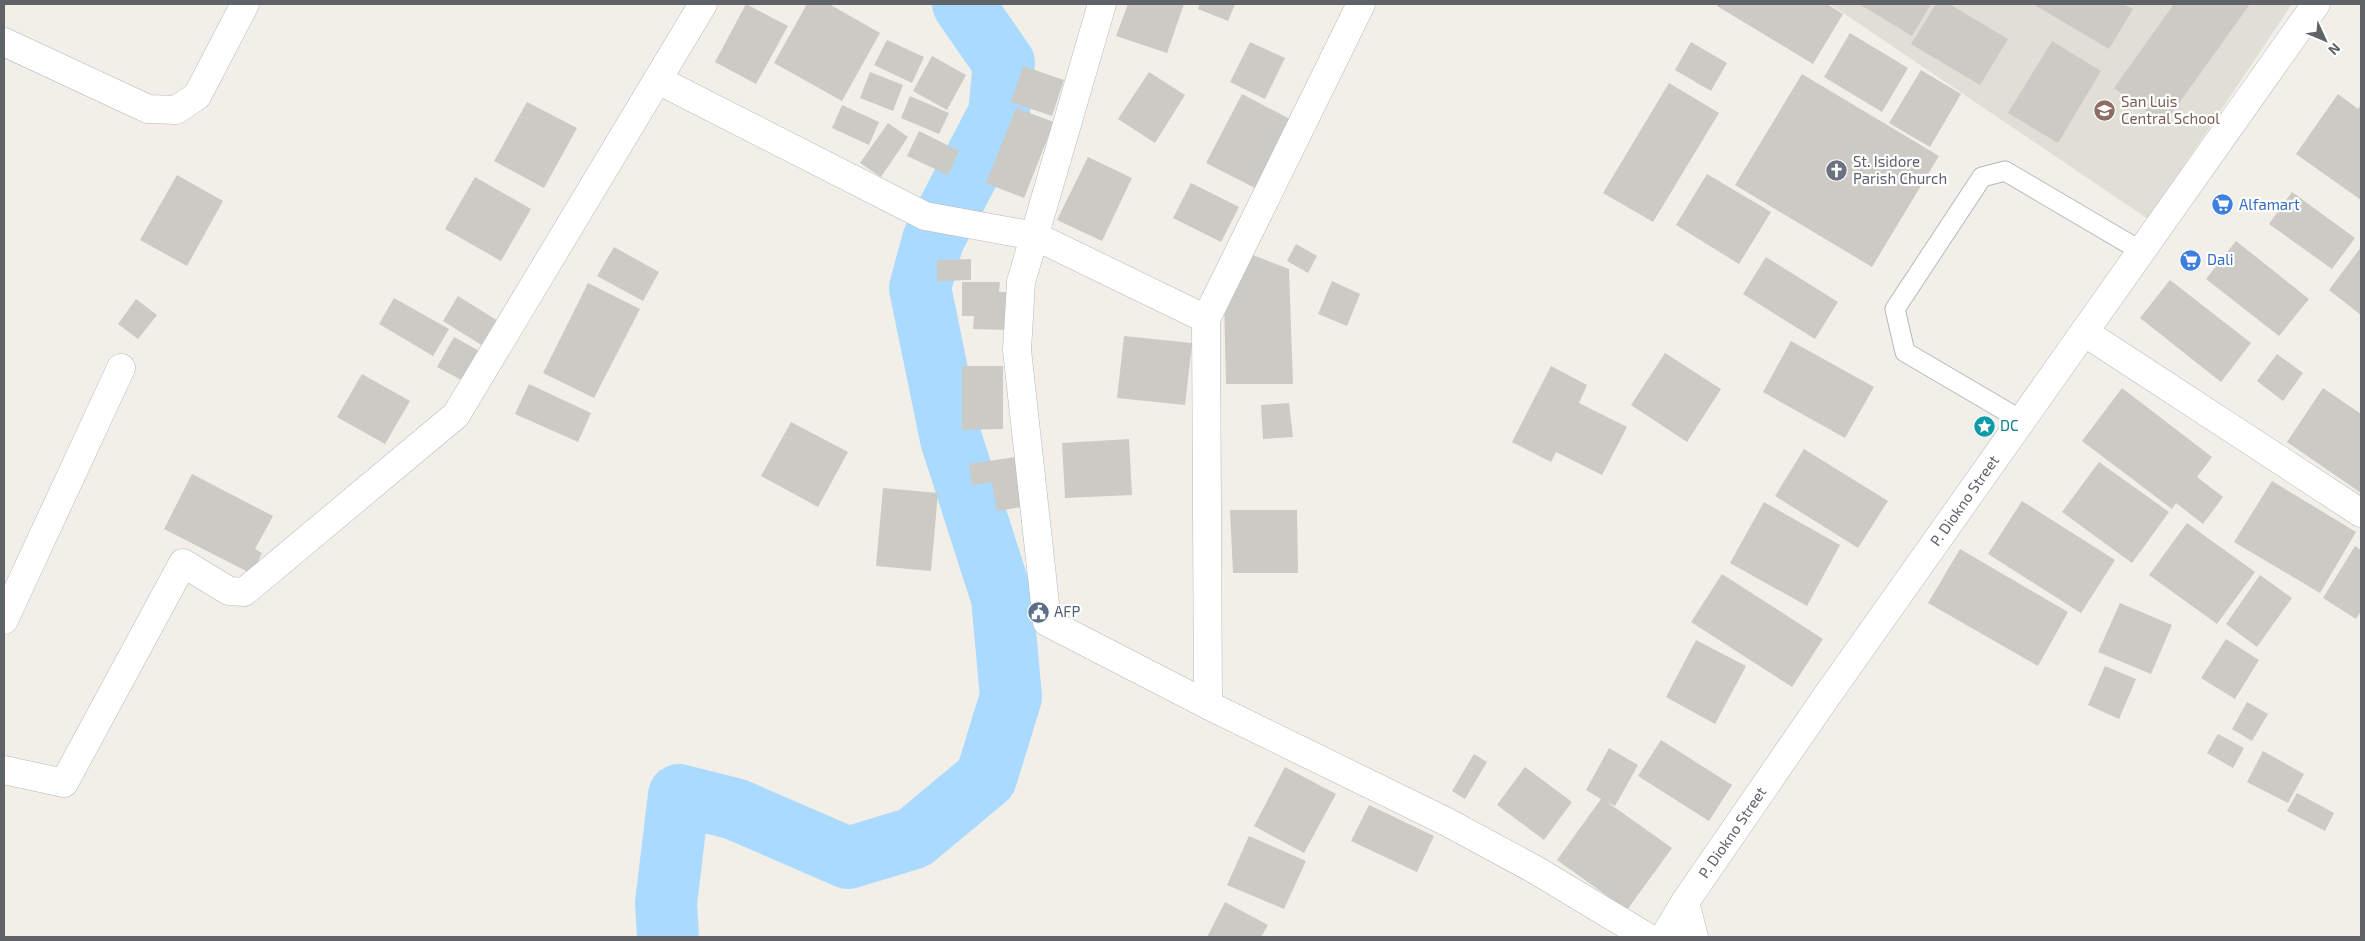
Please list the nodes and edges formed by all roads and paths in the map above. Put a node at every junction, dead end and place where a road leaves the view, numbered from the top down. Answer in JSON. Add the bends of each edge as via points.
{"nodes":[{"id":1,"x":245,"y":4,"type":"edge"},
{"id":2,"x":703,"y":4,"type":"edge"},
{"id":3,"x":1102,"y":4,"type":"edge"},
{"id":4,"x":1361,"y":4,"type":"edge"},
{"id":5,"x":2316,"y":4,"type":"edge"},
{"id":6,"x":4,"y":42,"type":"edge"},
{"id":7,"x":658,"y":80,"type":"junction"},
{"id":8,"x":1035,"y":236,"type":"junction"},
{"id":9,"x":2141,"y":251,"type":"junction"},
{"id":10,"x":1206,"y":319,"type":"junction"},
{"id":11,"x":2084,"y":332,"type":"junction"},
{"id":12,"x":121,"y":368,"type":"dead end"},
{"id":13,"x":2021,"y":420,"type":"junction"},
{"id":14,"x":2361,"y":513,"type":"edge"},
{"id":15,"x":4,"y":620,"type":"edge"},
{"id":16,"x":1208,"y":705,"type":"junction"},
{"id":17,"x":4,"y":770,"type":"edge"},
{"id":18,"x":1685,"y":902,"type":"junction"},
{"id":19,"x":1648,"y":937,"type":"edge"},
{"id":20,"x":1664,"y":937,"type":"edge"},
{"id":21,"x":1694,"y":937,"type":"edge"}],
"edges":[{"from":1,"to":6,"type":"street","via":[[197,96],[176,110],[148,109]]},
{"from":2,"to":7,"type":"street"},
{"from":3,"to":8,"type":"street"},
{"from":4,"to":10,"type":"street"},
{"from":5,"to":9,"type":"street","name":"P. Diokno Street"},
{"from":7,"to":8,"type":"street","via":[[925,216]]},
{"from":7,"to":17,"type":"street","via":[[456,415],[244,592],[229,591],[182,563],[64,783]]},
{"from":8,"to":10,"type":"street"},
{"from":8,"to":16,"type":"street","via":[[1021,282],[1017,350],[1047,622]]},
{"from":9,"to":11,"type":"street","name":"P. Diokno Street"},
{"from":9,"to":13,"type":"lane","via":[[2006,171],[1982,177],[1895,309],[1905,352]]},
{"from":10,"to":16,"type":"street"},
{"from":11,"to":13,"type":"street","name":"P. Diokno Street"},
{"from":11,"to":14,"type":"street"},
{"from":12,"to":15,"type":"street"},
{"from":13,"to":18,"type":"street","name":"P. Diokno Street"},
{"from":16,"to":19,"type":"street","via":[[1447,822],[1534,868]]},
{"from":18,"to":20,"type":"street","name":"P. Diokno Street"},
{"from":18,"to":21,"type":"street"}]}
